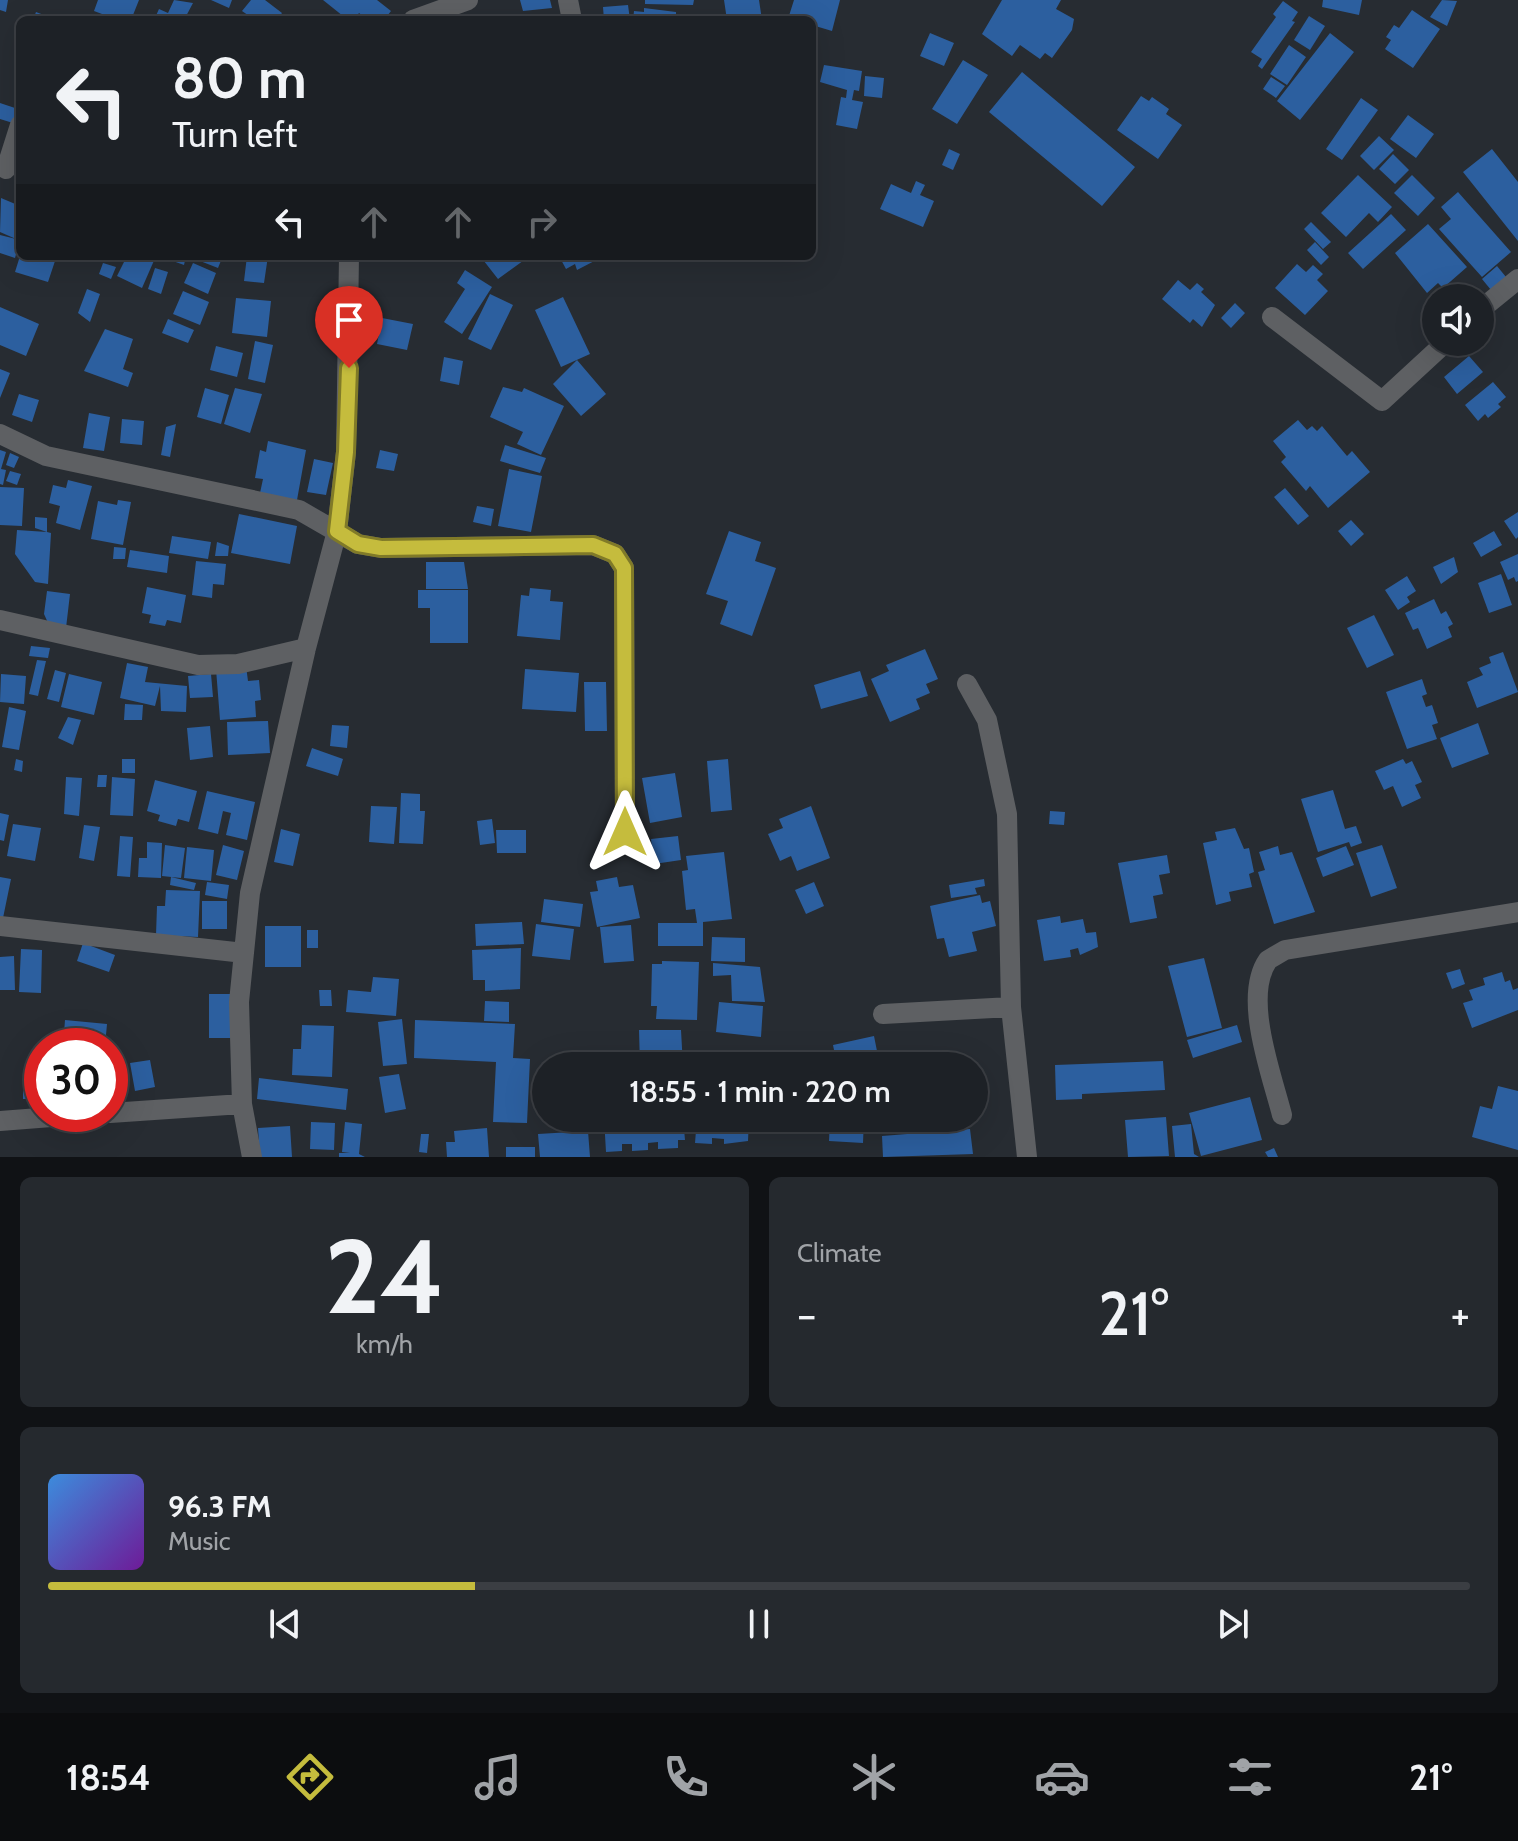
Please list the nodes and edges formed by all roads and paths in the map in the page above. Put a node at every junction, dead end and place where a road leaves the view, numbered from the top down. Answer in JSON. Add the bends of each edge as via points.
{"nodes":[{"id":1,"x":468,"y":0,"type":"edge"},
{"id":2,"x":424,"y":16,"type":"edge"},
{"id":3,"x":16,"y":138,"type":"edge"},
{"id":4,"x":6,"y":169,"type":"dead end"},
{"id":5,"x":349,"y":260,"type":"edge"},
{"id":6,"x":1518,"y":279,"type":"edge"},
{"id":7,"x":1494,"y":299,"type":"edge"},
{"id":8,"x":1272,"y":317,"type":"dead end"},
{"id":9,"x":1431,"y":356,"type":"edge"},
{"id":10,"x":0,"y":434,"type":"edge"},
{"id":11,"x":337,"y":531,"type":"junction"},
{"id":12,"x":0,"y":620,"type":"edge"},
{"id":13,"x":306,"y":648,"type":"junction"},
{"id":14,"x":967,"y":684,"type":"dead end"},
{"id":15,"x":625,"y":832,"type":"dead end"},
{"id":16,"x":1518,"y":912,"type":"edge"},
{"id":17,"x":0,"y":926,"type":"edge"},
{"id":18,"x":244,"y":953,"type":"junction"},
{"id":19,"x":1011,"y":1007,"type":"junction"},
{"id":20,"x":883,"y":1014,"type":"dead end"},
{"id":21,"x":242,"y":1104,"type":"junction"},
{"id":22,"x":128,"y":1112,"type":"edge"},
{"id":23,"x":1282,"y":1115,"type":"dead end"},
{"id":24,"x":24,"y":1119,"type":"edge"},
{"id":25,"x":0,"y":1121,"type":"edge"},
{"id":26,"x":252,"y":1157,"type":"edge"},
{"id":27,"x":1027,"y":1157,"type":"edge"}],
"edges":[{"from":1,"to":2,"type":"street"},
{"from":3,"to":4,"type":"street"},
{"from":5,"to":11,"type":"street","via":[[346,452]]},
{"from":6,"to":7,"type":"street"},
{"from":8,"to":9,"type":"street","via":[[1382,401]]},
{"from":10,"to":11,"type":"street","via":[[46,456],[299,510]]},
{"from":11,"to":13,"type":"street"},
{"from":11,"to":15,"type":"street","via":[[358,544],[381,548],[593,545],[615,554],[624,568]]},
{"from":12,"to":13,"type":"street","via":[[198,665],[238,664]]},
{"from":13,"to":18,"type":"street","via":[[250,893]]},
{"from":14,"to":19,"type":"street","via":[[987,720],[1007,814]]},
{"from":16,"to":23,"type":"street","via":[[1285,950],[1268,960],[1258,998],[1260,1023]]},
{"from":17,"to":18,"type":"street"},
{"from":18,"to":21,"type":"street","via":[[239,1002]]},
{"from":19,"to":20,"type":"street"},
{"from":19,"to":27,"type":"street"},
{"from":21,"to":22,"type":"street"},
{"from":21,"to":26,"type":"street"},
{"from":24,"to":25,"type":"street"}]}
